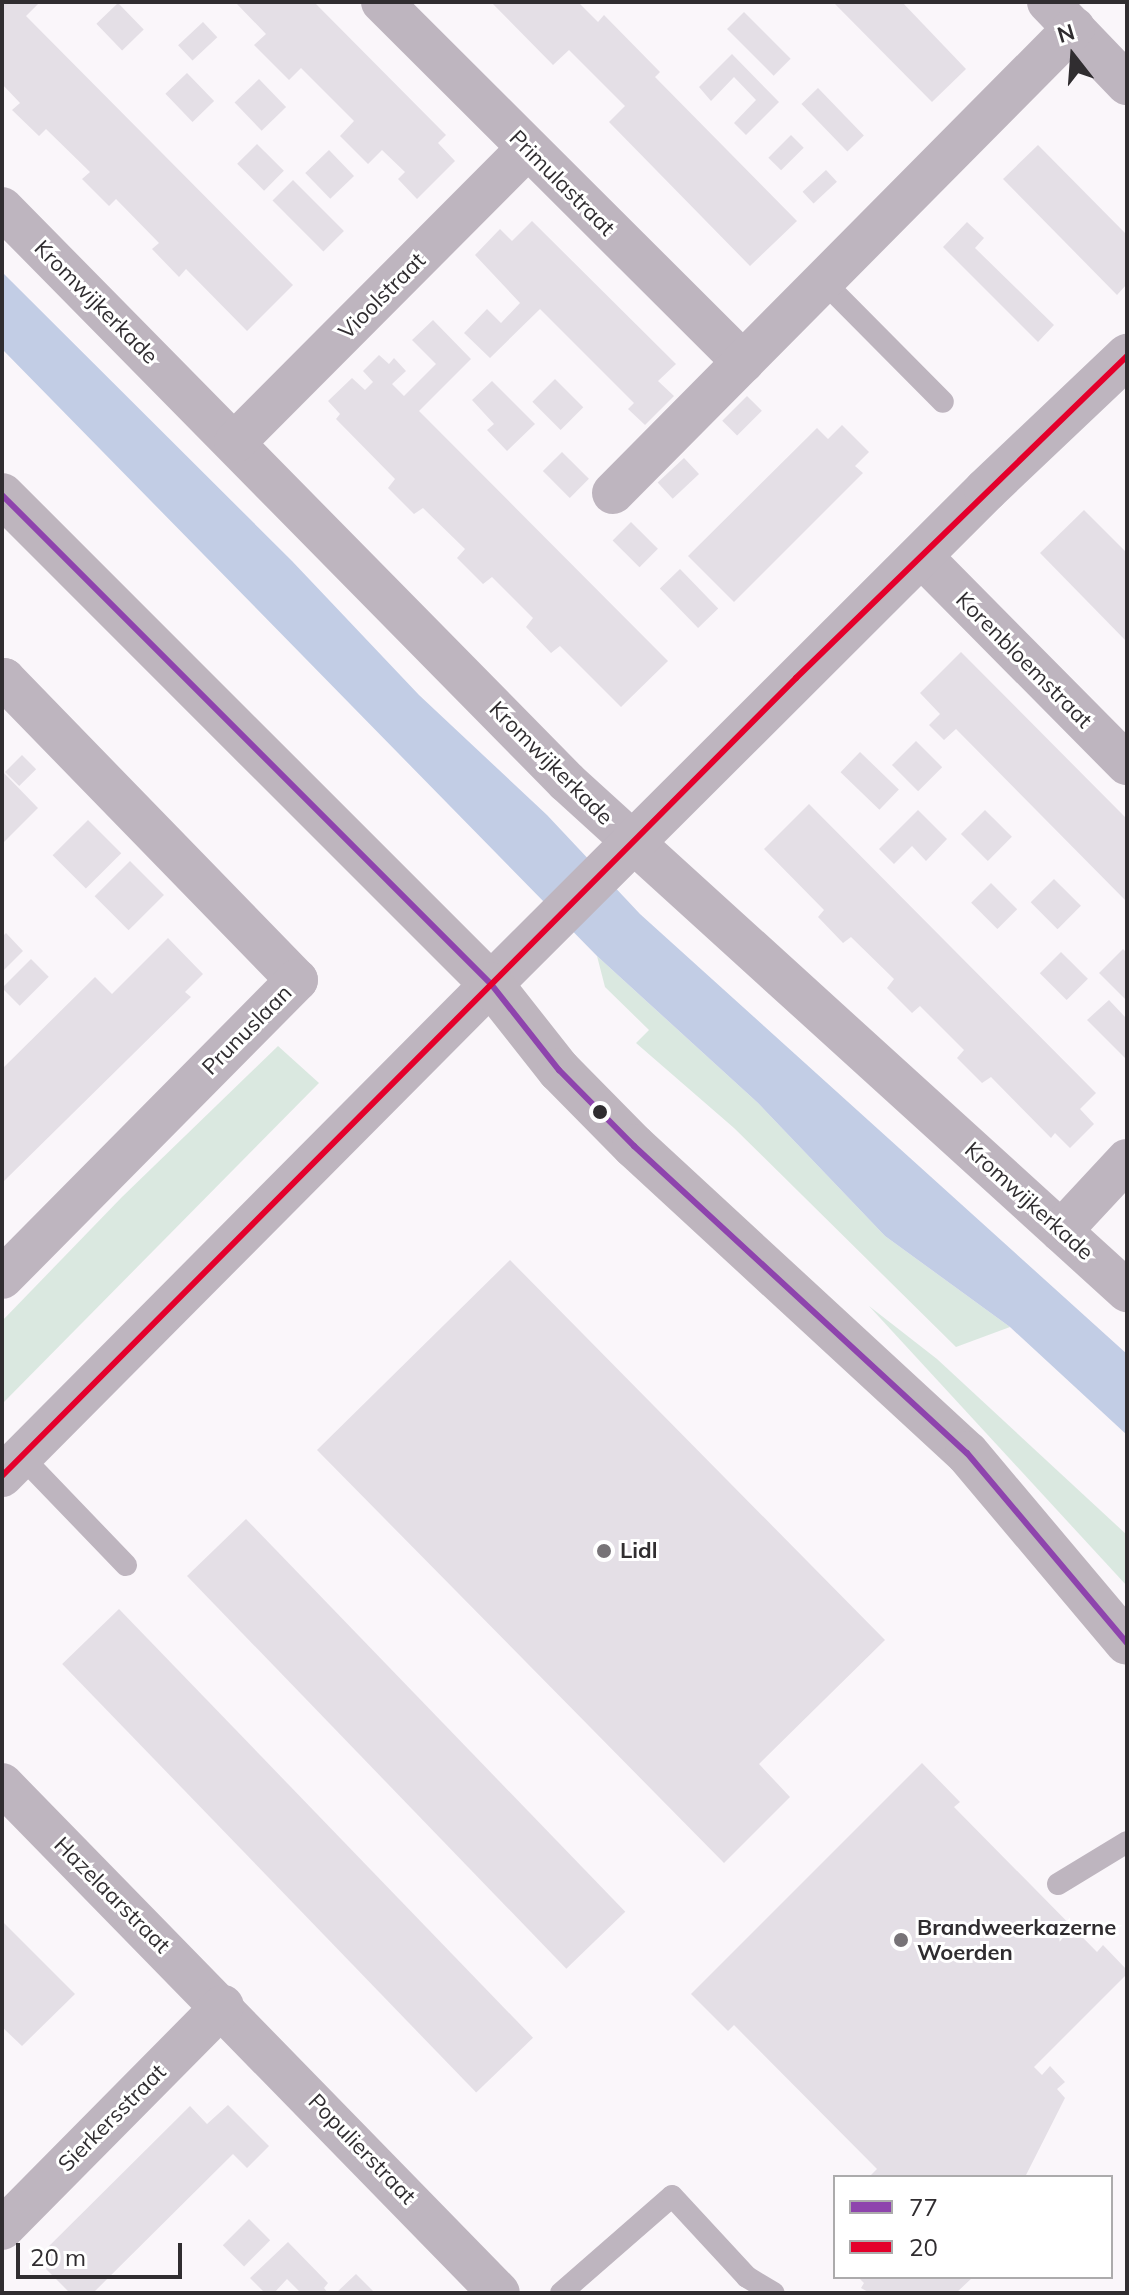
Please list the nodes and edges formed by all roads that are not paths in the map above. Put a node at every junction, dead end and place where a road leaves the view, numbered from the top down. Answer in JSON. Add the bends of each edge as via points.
{"nodes":[{"id":1,"x":382,"y":2,"type":"edge"},
{"id":2,"x":1061,"y":15,"type":"edge"},
{"id":3,"x":1127,"y":84,"type":"edge"},
{"id":4,"x":527,"y":149,"type":"junction"},
{"id":5,"x":2,"y":208,"type":"edge"},
{"id":6,"x":823,"y":281,"type":"junction"},
{"id":7,"x":1127,"y":356,"type":"edge"},
{"id":8,"x":743,"y":362,"type":"junction"},
{"id":9,"x":943,"y":402,"type":"dead end"},
{"id":10,"x":235,"y":442,"type":"junction"},
{"id":11,"x":613,"y":493,"type":"dead end"},
{"id":12,"x":2,"y":495,"type":"edge"},
{"id":13,"x":921,"y":556,"type":"junction"},
{"id":14,"x":3,"y":679,"type":"edge"},
{"id":15,"x":1127,"y":764,"type":"edge"},
{"id":16,"x":623,"y":854,"type":"junction"},
{"id":17,"x":491,"y":984,"type":"junction"},
{"id":18,"x":1127,"y":1160,"type":"edge"},
{"id":19,"x":1061,"y":1231,"type":"junction"},
{"id":20,"x":2,"y":1278,"type":"edge"},
{"id":21,"x":1127,"y":1291,"type":"edge"},
{"id":22,"x":12,"y":1466,"type":"edge"},
{"id":23,"x":126,"y":1565,"type":"dead end"},
{"id":24,"x":1082,"y":1592,"type":"junction"},
{"id":25,"x":1127,"y":1643,"type":"edge"},
{"id":26,"x":1127,"y":1665,"type":"edge"},
{"id":27,"x":2,"y":1784,"type":"edge"},
{"id":28,"x":1127,"y":1842,"type":"edge"},
{"id":29,"x":1058,"y":1884,"type":"dead end"},
{"id":30,"x":223,"y":2006,"type":"junction"},
{"id":31,"x":2,"y":2229,"type":"edge"},
{"id":32,"x":499,"y":2293,"type":"edge"},
{"id":33,"x":561,"y":2293,"type":"edge"},
{"id":34,"x":774,"y":2293,"type":"edge"}],
"edges":[{"from":1,"to":4,"type":"street","name":"Primulastraat"},
{"from":2,"to":3,"type":"street"},
{"from":2,"to":6,"type":"street"},
{"from":4,"to":8,"type":"street","name":"Primulastraat"},
{"from":4,"to":10,"type":"street","name":"Vioolstraat"},
{"from":5,"to":10,"type":"street","name":"Kromwijkerkade"},
{"from":6,"to":8,"type":"street"},
{"from":6,"to":9,"type":"lane"},
{"from":7,"to":13,"type":"street"},
{"from":8,"to":11,"type":"street"},
{"from":10,"to":16,"type":"street","name":"Kromwijkerkade","via":[[567,782]]},
{"from":12,"to":17,"type":"main road"},
{"from":13,"to":15,"type":"street","name":"Korenbloemstraat"},
{"from":13,"to":16,"type":"street"},
{"from":14,"to":20,"type":"street","name":"Prunuslaan","via":[[297,980]]},
{"from":16,"to":17,"type":"street"},
{"from":16,"to":19,"type":"street","name":"Kromwijkerkade"},
{"from":17,"to":22,"type":"street"},
{"from":17,"to":24,"type":"main road","via":[[559,1070],[634,1146],[967,1453]]},
{"from":18,"to":19,"type":"street"},
{"from":19,"to":21,"type":"street","name":"Kromwijkerkade"},
{"from":22,"to":23,"type":"lane"},
{"from":24,"to":25,"type":"main road"},
{"from":24,"to":26,"type":"main road"},
{"from":27,"to":30,"type":"street","name":"Hazelaarstraat"},
{"from":28,"to":29,"type":"lane"},
{"from":30,"to":31,"type":"street","name":"Sierkersstraat"},
{"from":30,"to":32,"type":"street","name":"Populierstraat"},
{"from":33,"to":34,"type":"lane","via":[[672,2196],[747,2277]]}]}
